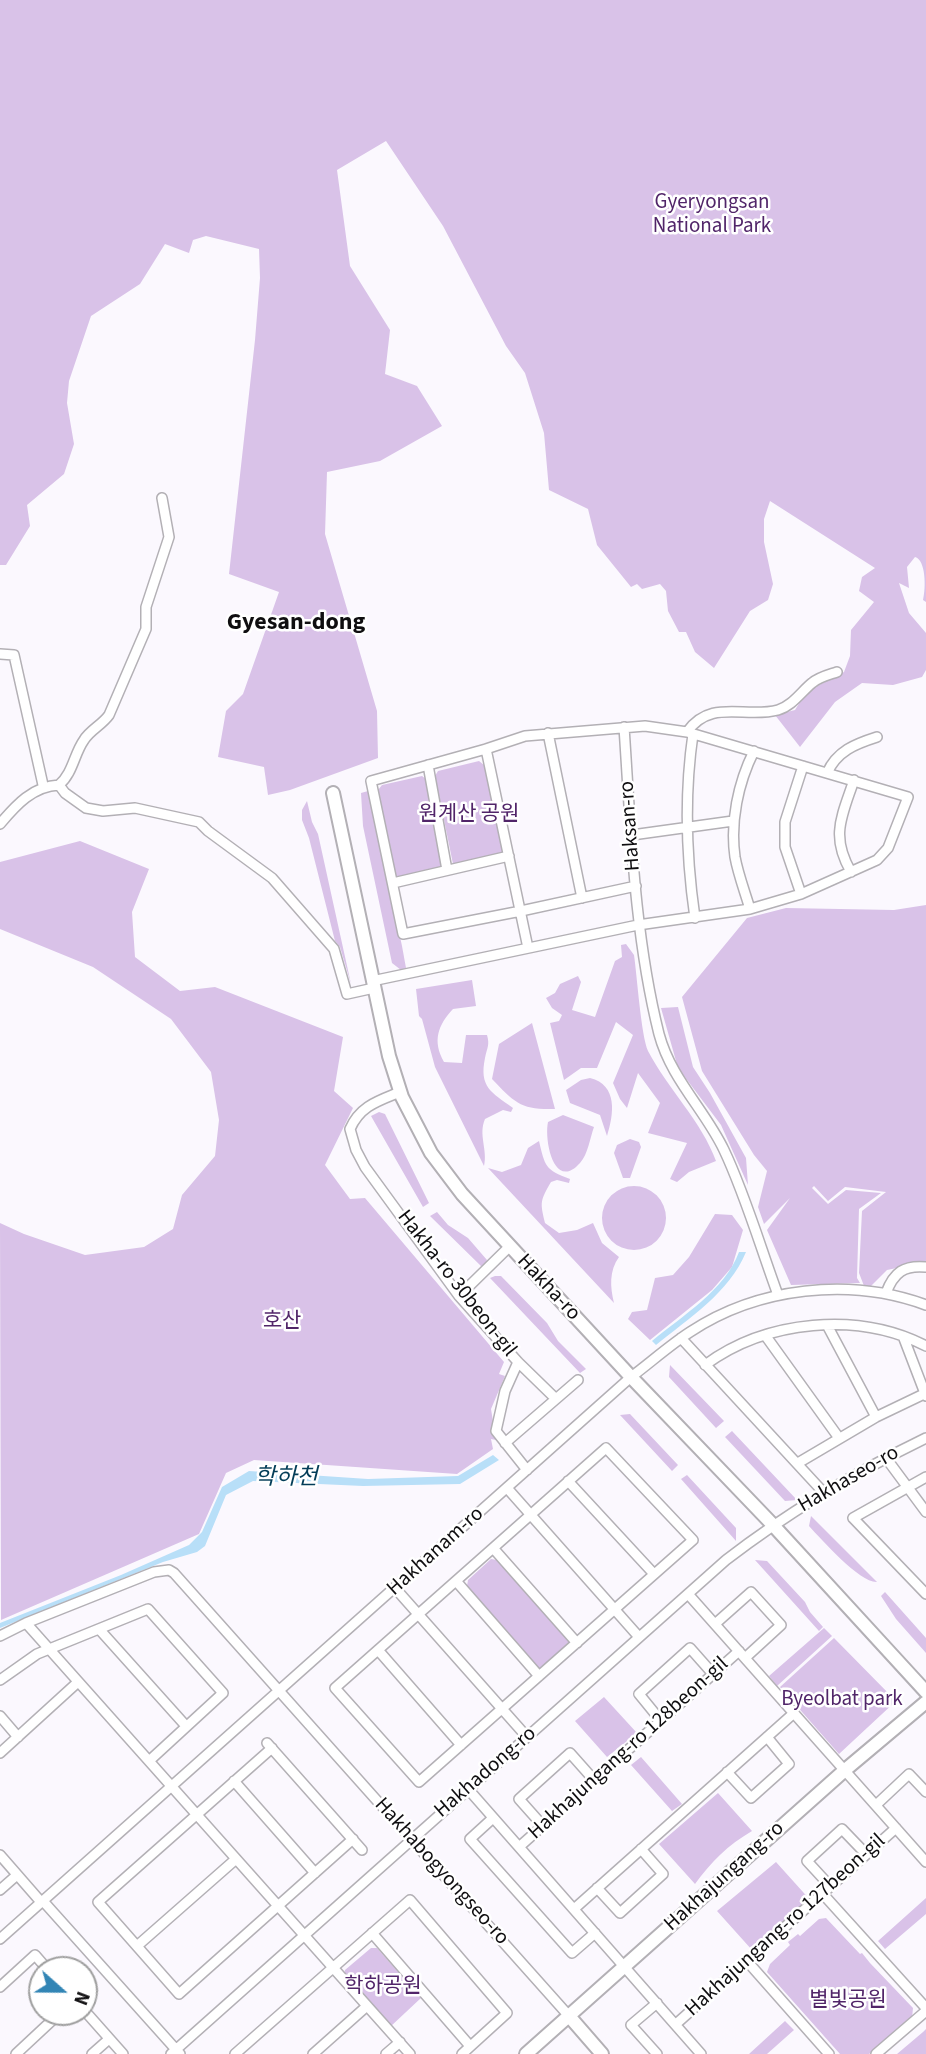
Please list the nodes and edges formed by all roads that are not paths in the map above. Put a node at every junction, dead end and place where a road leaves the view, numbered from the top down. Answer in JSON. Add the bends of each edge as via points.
{"nodes":[{"id":1,"x":162,"y":498,"type":"dead end"},
{"id":2,"x":0,"y":654,"type":"edge"},
{"id":3,"x":837,"y":672,"type":"dead end"},
{"id":4,"x":624,"y":727,"type":"junction"},
{"id":5,"x":548,"y":733,"type":"junction"},
{"id":6,"x":690,"y":733,"type":"junction"},
{"id":7,"x":877,"y":737,"type":"dead end"},
{"id":8,"x":486,"y":749,"type":"junction"},
{"id":9,"x":754,"y":751,"type":"junction"},
{"id":10,"x":428,"y":765,"type":"junction"},
{"id":11,"x":803,"y":766,"type":"junction"},
{"id":12,"x":827,"y":773,"type":"junction"},
{"id":13,"x":854,"y":780,"type":"junction"},
{"id":14,"x":43,"y":785,"type":"junction"},
{"id":15,"x":59,"y":785,"type":"junction"},
{"id":16,"x":333,"y":793,"type":"dead end"},
{"id":17,"x":733,"y":821,"type":"junction"},
{"id":18,"x":0,"y":824,"type":"edge"},
{"id":19,"x":686,"y":827,"type":"junction"},
{"id":20,"x":632,"y":835,"type":"junction"},
{"id":21,"x":509,"y":856,"type":"junction"},
{"id":22,"x":447,"y":870,"type":"junction"},
{"id":23,"x":850,"y":872,"type":"junction"},
{"id":24,"x":393,"y":883,"type":"junction"},
{"id":25,"x":636,"y":886,"type":"junction"},
{"id":26,"x":801,"y":894,"type":"junction"},
{"id":27,"x":582,"y":898,"type":"junction"},
{"id":28,"x":750,"y":909,"type":"junction"},
{"id":29,"x":521,"y":911,"type":"junction"},
{"id":30,"x":695,"y":918,"type":"junction"},
{"id":31,"x":638,"y":925,"type":"junction"},
{"id":32,"x":528,"y":948,"type":"junction"},
{"id":33,"x":373,"y":985,"type":"junction"},
{"id":34,"x":400,"y":1092,"type":"junction"},
{"id":35,"x":509,"y":1247,"type":"junction"},
{"id":36,"x":926,"y":1267,"type":"edge"},
{"id":37,"x":887,"y":1293,"type":"junction"},
{"id":38,"x":460,"y":1296,"type":"junction"},
{"id":39,"x":778,"y":1296,"type":"junction"},
{"id":40,"x":926,"y":1305,"type":"edge"},
{"id":41,"x":827,"y":1325,"type":"junction"},
{"id":42,"x":765,"y":1335,"type":"junction"},
{"id":43,"x":903,"y":1336,"type":"junction"},
{"id":44,"x":681,"y":1338,"type":"junction"},
{"id":45,"x":926,"y":1346,"type":"edge"},
{"id":46,"x":518,"y":1362,"type":"junction"},
{"id":47,"x":705,"y":1365,"type":"junction"},
{"id":48,"x":631,"y":1377,"type":"junction"},
{"id":49,"x":578,"y":1380,"type":"dead end"},
{"id":50,"x":926,"y":1394,"type":"edge"},
{"id":51,"x":556,"y":1399,"type":"junction"},
{"id":52,"x":876,"y":1417,"type":"junction"},
{"id":53,"x":839,"y":1438,"type":"junction"},
{"id":54,"x":926,"y":1438,"type":"edge"},
{"id":55,"x":505,"y":1443,"type":"junction"},
{"id":56,"x":886,"y":1458,"type":"junction"},
{"id":57,"x":797,"y":1463,"type":"junction"},
{"id":58,"x":527,"y":1470,"type":"junction"},
{"id":59,"x":926,"y":1477,"type":"edge"},
{"id":60,"x":568,"y":1481,"type":"junction"},
{"id":61,"x":907,"y":1486,"type":"junction"},
{"id":62,"x":507,"y":1488,"type":"junction"},
{"id":63,"x":825,"y":1494,"type":"junction"},
{"id":64,"x":926,"y":1512,"type":"edge"},
{"id":65,"x":531,"y":1514,"type":"junction"},
{"id":66,"x":772,"y":1524,"type":"junction"},
{"id":67,"x":493,"y":1548,"type":"junction"},
{"id":68,"x":654,"y":1574,"type":"junction"},
{"id":69,"x":456,"y":1581,"type":"junction"},
{"id":70,"x":395,"y":1588,"type":"junction"},
{"id":71,"x":688,"y":1594,"type":"junction"},
{"id":72,"x":926,"y":1594,"type":"edge"},
{"id":73,"x":615,"y":1609,"type":"junction"},
{"id":74,"x":419,"y":1614,"type":"junction"},
{"id":75,"x":26,"y":1623,"type":"junction"},
{"id":76,"x":715,"y":1624,"type":"junction"},
{"id":77,"x":99,"y":1629,"type":"junction"},
{"id":78,"x":0,"y":1636,"type":"edge"},
{"id":79,"x":639,"y":1637,"type":"junction"},
{"id":80,"x":577,"y":1643,"type":"junction"},
{"id":81,"x":48,"y":1648,"type":"junction"},
{"id":82,"x":378,"y":1650,"type":"junction"},
{"id":83,"x":742,"y":1654,"type":"junction"},
{"id":84,"x":713,"y":1674,"type":"junction"},
{"id":85,"x":540,"y":1676,"type":"junction"},
{"id":86,"x":0,"y":1680,"type":"edge"},
{"id":87,"x":78,"y":1682,"type":"junction"},
{"id":88,"x":280,"y":1691,"type":"junction"},
{"id":89,"x":926,"y":1692,"type":"edge"},
{"id":90,"x":926,"y":1702,"type":"edge"},
{"id":91,"x":502,"y":1709,"type":"junction"},
{"id":92,"x":794,"y":1713,"type":"junction"},
{"id":93,"x":0,"y":1716,"type":"edge"},
{"id":94,"x":660,"y":1721,"type":"junction"},
{"id":95,"x":186,"y":1726,"type":"junction"},
{"id":96,"x":18,"y":1737,"type":"junction"},
{"id":97,"x":527,"y":1737,"type":"junction"},
{"id":98,"x":767,"y":1737,"type":"junction"},
{"id":99,"x":461,"y":1745,"type":"junction"},
{"id":100,"x":0,"y":1753,"type":"edge"},
{"id":101,"x":149,"y":1760,"type":"junction"},
{"id":102,"x":845,"y":1770,"type":"junction"},
{"id":103,"x":727,"y":1772,"type":"junction"},
{"id":104,"x":594,"y":1780,"type":"junction"},
{"id":105,"x":234,"y":1781,"type":"junction"},
{"id":106,"x":172,"y":1786,"type":"junction"},
{"id":107,"x":468,"y":1789,"type":"junction"},
{"id":108,"x":926,"y":1792,"type":"edge"},
{"id":109,"x":876,"y":1805,"type":"junction"},
{"id":110,"x":197,"y":1815,"type":"junction"},
{"id":111,"x":493,"y":1818,"type":"junction"},
{"id":112,"x":543,"y":1826,"type":"junction"},
{"id":113,"x":896,"y":1828,"type":"junction"},
{"id":114,"x":411,"y":1838,"type":"junction"},
{"id":115,"x":353,"y":1839,"type":"junction"},
{"id":116,"x":519,"y":1847,"type":"junction"},
{"id":117,"x":641,"y":1849,"type":"junction"},
{"id":118,"x":362,"y":1850,"type":"dead end"},
{"id":119,"x":866,"y":1854,"type":"junction"},
{"id":120,"x":0,"y":1855,"type":"edge"},
{"id":121,"x":236,"y":1858,"type":"junction"},
{"id":122,"x":926,"y":1862,"type":"edge"},
{"id":123,"x":315,"y":1873,"type":"junction"},
{"id":124,"x":17,"y":1875,"type":"junction"},
{"id":125,"x":597,"y":1888,"type":"junction"},
{"id":126,"x":826,"y":1890,"type":"junction"},
{"id":127,"x":0,"y":1891,"type":"edge"},
{"id":128,"x":42,"y":1901,"type":"junction"},
{"id":129,"x":277,"y":1906,"type":"junction"},
{"id":130,"x":574,"y":1909,"type":"junction"},
{"id":131,"x":372,"y":1933,"type":"junction"},
{"id":132,"x":595,"y":1933,"type":"junction"},
{"id":133,"x":303,"y":1936,"type":"junction"},
{"id":134,"x":0,"y":1938,"type":"edge"},
{"id":135,"x":137,"y":1946,"type":"junction"},
{"id":136,"x":28,"y":1961,"type":"edge"},
{"id":137,"x":746,"y":1961,"type":"junction"},
{"id":138,"x":625,"y":1966,"type":"junction"},
{"id":139,"x":332,"y":1967,"type":"junction"},
{"id":140,"x":0,"y":1987,"type":"edge"},
{"id":141,"x":657,"y":2003,"type":"junction"},
{"id":142,"x":367,"y":2006,"type":"junction"},
{"id":143,"x":926,"y":2009,"type":"edge"},
{"id":144,"x":569,"y":2016,"type":"junction"},
{"id":145,"x":676,"y":2025,"type":"junction"},
{"id":146,"x":46,"y":2026,"type":"edge"},
{"id":147,"x":98,"y":2026,"type":"edge"},
{"id":148,"x":109,"y":2039,"type":"junction"},
{"id":149,"x":400,"y":2042,"type":"junction"},
{"id":150,"x":470,"y":2046,"type":"junction"},
{"id":151,"x":176,"y":2052,"type":"edge"},
{"id":152,"x":16,"y":2054,"type":"edge"},
{"id":153,"x":92,"y":2054,"type":"edge"},
{"id":154,"x":123,"y":2054,"type":"edge"},
{"id":155,"x":234,"y":2054,"type":"edge"},
{"id":156,"x":313,"y":2054,"type":"edge"},
{"id":157,"x":386,"y":2054,"type":"edge"},
{"id":158,"x":410,"y":2054,"type":"edge"},
{"id":159,"x":462,"y":2054,"type":"edge"},
{"id":160,"x":526,"y":2054,"type":"edge"},
{"id":161,"x":602,"y":2054,"type":"edge"},
{"id":162,"x":657,"y":2054,"type":"edge"},
{"id":163,"x":701,"y":2054,"type":"edge"},
{"id":164,"x":829,"y":2054,"type":"edge"},
{"id":165,"x":876,"y":2054,"type":"edge"}],
"edges":[{"from":1,"to":15,"type":"street","via":[[169,537],[146,607],[146,629],[109,715],[84,739]]},
{"from":2,"to":14,"type":"street","via":[[14,655]]},
{"from":3,"to":6,"type":"street","via":[[814,681],[780,710],[714,713],[700,718]]},
{"from":4,"to":5,"type":"street"},
{"from":4,"to":6,"type":"street"},
{"from":4,"to":20,"type":"street","name":"Haksan-ro"},
{"from":5,"to":8,"type":"street"},
{"from":5,"to":27,"type":"street"},
{"from":6,"to":9,"type":"street"},
{"from":6,"to":19,"type":"street"},
{"from":7,"to":12,"type":"street","via":[[845,750]]},
{"from":8,"to":10,"type":"street","via":[[461,751]]},
{"from":8,"to":21,"type":"street"},
{"from":9,"to":11,"type":"street"},
{"from":9,"to":17,"type":"street"},
{"from":10,"to":22,"type":"street"},
{"from":10,"to":24,"type":"street","via":[[372,781]]},
{"from":11,"to":12,"type":"street"},
{"from":11,"to":26,"type":"street","via":[[785,822],[785,847]]},
{"from":12,"to":13,"type":"street"},
{"from":13,"to":23,"type":"street","via":[[838,839]]},
{"from":13,"to":23,"type":"street","via":[[908,797],[888,848],[877,860]]},
{"from":14,"to":15,"type":"street"},
{"from":14,"to":18,"type":"street"},
{"from":15,"to":33,"type":"street","via":[[86,808],[135,808],[199,822],[272,878],[334,949],[347,994]]},
{"from":16,"to":33,"type":"street","name":"Hakha-ro"},
{"from":17,"to":19,"type":"street"},
{"from":17,"to":28,"type":"street","via":[[735,858]]},
{"from":19,"to":20,"type":"street"},
{"from":19,"to":30,"type":"street"},
{"from":20,"to":25,"type":"street","name":"Haksan-ro"},
{"from":21,"to":22,"type":"street"},
{"from":21,"to":29,"type":"street"},
{"from":22,"to":24,"type":"street"},
{"from":23,"to":26,"type":"street"},
{"from":24,"to":29,"type":"street","via":[[403,934]]},
{"from":25,"to":27,"type":"street"},
{"from":25,"to":31,"type":"street","name":"Haksan-ro"},
{"from":26,"to":28,"type":"street"},
{"from":27,"to":29,"type":"street"},
{"from":28,"to":30,"type":"street"},
{"from":29,"to":32,"type":"street"},
{"from":30,"to":31,"type":"street"},
{"from":31,"to":32,"type":"street"},
{"from":31,"to":39,"type":"street","name":"Haksan-ro","via":[[659,1035],[724,1150]]},
{"from":32,"to":33,"type":"street"},
{"from":33,"to":34,"type":"street","name":"Hakha-ro"},
{"from":34,"to":35,"type":"street","name":"Hakha-ro","via":[[431,1153]]},
{"from":34,"to":38,"type":"street","name":"Hakha-ro 30beon-gil","via":[[360,1111],[350,1129],[351,1138],[365,1167]]},
{"from":35,"to":38,"type":"street"},
{"from":35,"to":48,"type":"street","name":"Hakha-ro"},
{"from":36,"to":37,"type":"street","via":[[900,1271]]},
{"from":37,"to":39,"type":"street","name":"Hakhanam-ro","via":[[826,1290]]},
{"from":37,"to":40,"type":"street","name":"Hakhanam-ro"},
{"from":38,"to":46,"type":"street","name":"Hakha-ro 30beon-gil"},
{"from":39,"to":44,"type":"street","name":"Hakhanam-ro","via":[[730,1311]]},
{"from":41,"to":42,"type":"street"},
{"from":41,"to":43,"type":"street","via":[[867,1326]]},
{"from":41,"to":52,"type":"street"},
{"from":42,"to":47,"type":"street","via":[[719,1354]]},
{"from":42,"to":53,"type":"street"},
{"from":43,"to":45,"type":"street"},
{"from":43,"to":50,"type":"street"},
{"from":44,"to":47,"type":"street"},
{"from":44,"to":48,"type":"street","name":"Hakhanam-ro"},
{"from":46,"to":51,"type":"street","name":"Hakha-ro 30beon-gil"},
{"from":46,"to":55,"type":"street","via":[[497,1421],[496,1431]]},
{"from":47,"to":57,"type":"street"},
{"from":48,"to":58,"type":"street","name":"Hakhanam-ro"},
{"from":48,"to":66,"type":"street","name":"Hakha-ro"},
{"from":49,"to":51,"type":"street"},
{"from":50,"to":52,"type":"street"},
{"from":51,"to":55,"type":"street"},
{"from":52,"to":53,"type":"street"},
{"from":53,"to":57,"type":"street"},
{"from":54,"to":56,"type":"street","name":"Hakhaseo-ro"},
{"from":55,"to":58,"type":"street"},
{"from":56,"to":61,"type":"street"},
{"from":56,"to":63,"type":"street","name":"Hakhaseo-ro"},
{"from":57,"to":63,"type":"street"},
{"from":58,"to":62,"type":"street","name":"Hakhanam-ro"},
{"from":59,"to":61,"type":"street"},
{"from":60,"to":65,"type":"street"},
{"from":60,"to":68,"type":"street"},
{"from":60,"to":68,"type":"street","via":[[606,1448],[693,1540]]},
{"from":61,"to":64,"type":"street"},
{"from":61,"to":72,"type":"street","via":[[853,1518]]},
{"from":62,"to":65,"type":"street"},
{"from":62,"to":70,"type":"street","name":"Hakhanam-ro"},
{"from":63,"to":66,"type":"street","name":"Hakhaseo-ro"},
{"from":65,"to":67,"type":"street"},
{"from":65,"to":73,"type":"street"},
{"from":66,"to":71,"type":"street","name":"Hakhadong-ro"},
{"from":66,"to":89,"type":"street","name":"Hakha-ro"},
{"from":67,"to":69,"type":"street"},
{"from":67,"to":80,"type":"street"},
{"from":68,"to":73,"type":"street"},
{"from":69,"to":74,"type":"street"},
{"from":69,"to":85,"type":"street"},
{"from":70,"to":74,"type":"street"},
{"from":70,"to":88,"type":"street","name":"Hakhanam-ro"},
{"from":71,"to":76,"type":"street","name":"Hakhajungang-ro 128beon-gil"},
{"from":71,"to":79,"type":"street","name":"Hakhadong-ro"},
{"from":73,"to":79,"type":"street"},
{"from":73,"to":80,"type":"street"},
{"from":74,"to":82,"type":"street"},
{"from":74,"to":91,"type":"street"},
{"from":75,"to":78,"type":"street"},
{"from":75,"to":81,"type":"street"},
{"from":75,"to":88,"type":"street","name":"Hakhabogyongseo-ro","via":[[169,1570]]},
{"from":76,"to":83,"type":"street","name":"Hakhajungang-ro 128beon-gil"},
{"from":76,"to":83,"type":"street","name":"Hakhajungang-ro 128beon-gil","via":[[751,1592],[781,1625]]},
{"from":77,"to":81,"type":"street"},
{"from":77,"to":95,"type":"street"},
{"from":77,"to":95,"type":"street","via":[[148,1609],[223,1693]]},
{"from":79,"to":97,"type":"street","name":"Hakhadong-ro"},
{"from":80,"to":85,"type":"street"},
{"from":81,"to":86,"type":"street"},
{"from":81,"to":87,"type":"street"},
{"from":82,"to":99,"type":"street"},
{"from":82,"to":99,"type":"street","via":[[335,1688],[419,1783]]},
{"from":83,"to":84,"type":"street","name":"Hakhajungang-ro 128beon-gil"},
{"from":83,"to":92,"type":"street","name":"Hakhajungang-ro 128beon-gil"},
{"from":84,"to":94,"type":"street","name":"Hakhajungang-ro 128beon-gil"},
{"from":84,"to":94,"type":"street","via":[[690,1648],[639,1694]]},
{"from":85,"to":91,"type":"street"},
{"from":87,"to":96,"type":"street"},
{"from":87,"to":101,"type":"street"},
{"from":88,"to":106,"type":"street","name":"Hakhanam-ro"},
{"from":88,"to":114,"type":"street","name":"Hakhabogyongseo-ro"},
{"from":90,"to":102,"type":"street","name":"Hakhajungang-ro"},
{"from":91,"to":97,"type":"street"},
{"from":91,"to":99,"type":"street"},
{"from":92,"to":98,"type":"street"},
{"from":92,"to":102,"type":"street","name":"Hakhajungang-ro 128beon-gil"},
{"from":93,"to":96,"type":"street"},
{"from":94,"to":104,"type":"street","name":"Hakhajungang-ro 128beon-gil"},
{"from":95,"to":101,"type":"street"},
{"from":96,"to":100,"type":"street"},
{"from":97,"to":107,"type":"street","name":"Hakhadong-ro"},
{"from":98,"to":103,"type":"street"},
{"from":98,"to":103,"type":"street","via":[[789,1764],[751,1798]]},
{"from":101,"to":106,"type":"street"},
{"from":102,"to":109,"type":"street","name":"Hakhajungang-ro 127beon-gil"},
{"from":102,"to":138,"type":"street","name":"Hakhajungang-ro"},
{"from":103,"to":117,"type":"street"},
{"from":104,"to":112,"type":"street","name":"Hakhajungang-ro 128beon-gil"},
{"from":104,"to":112,"type":"street","via":[[570,1753],[560,1762],[519,1799]]},
{"from":105,"to":110,"type":"street"},
{"from":105,"to":115,"type":"street","via":[[269,1745]]},
{"from":105,"to":123,"type":"street"},
{"from":106,"to":110,"type":"street"},
{"from":106,"to":128,"type":"street","name":"Hakhanam-ro"},
{"from":107,"to":111,"type":"street"},
{"from":107,"to":114,"type":"street","name":"Hakhadong-ro"},
{"from":108,"to":109,"type":"street","name":"Hakhajungang-ro 127beon-gil","via":[[909,1774]]},
{"from":109,"to":113,"type":"street","name":"Hakhajungang-ro 127beon-gil"},
{"from":110,"to":121,"type":"street"},
{"from":110,"to":135,"type":"street","via":[[98,1902]]},
{"from":111,"to":116,"type":"street"},
{"from":111,"to":132,"type":"street","via":[[470,1839],[572,1954]]},
{"from":112,"to":116,"type":"street","name":"Hakhajungang-ro 128beon-gil"},
{"from":113,"to":119,"type":"street","name":"Hakhajungang-ro 127beon-gil"},
{"from":113,"to":122,"type":"street","name":"Hakhajungang-ro 127beon-gil"},
{"from":114,"to":133,"type":"street","name":"Hakhadong-ro"},
{"from":114,"to":144,"type":"street","name":"Hakhabogyongseo-ro"},
{"from":115,"to":118,"type":"street"},
{"from":115,"to":123,"type":"street"},
{"from":116,"to":130,"type":"street"},
{"from":117,"to":125,"type":"street"},
{"from":117,"to":125,"type":"street","via":[[663,1874],[620,1913]]},
{"from":119,"to":126,"type":"street","name":"Hakhajungang-ro 127beon-gil"},
{"from":119,"to":126,"type":"street","via":[[842,1829],[807,1861]]},
{"from":120,"to":124,"type":"street"},
{"from":121,"to":129,"type":"street"},
{"from":121,"to":135,"type":"street"},
{"from":123,"to":129,"type":"street"},
{"from":124,"to":127,"type":"street"},
{"from":124,"to":128,"type":"street"},
{"from":125,"to":130,"type":"street"},
{"from":126,"to":137,"type":"street","name":"Hakhajungang-ro 127beon-gil"},
{"from":126,"to":143,"type":"street"},
{"from":128,"to":134,"type":"street","name":"Hakhanam-ro"},
{"from":128,"to":151,"type":"street"},
{"from":129,"to":133,"type":"street"},
{"from":129,"to":135,"type":"street","via":[[179,1994]]},
{"from":130,"to":132,"type":"street"},
{"from":131,"to":139,"type":"street"},
{"from":131,"to":150,"type":"street"},
{"from":131,"to":150,"type":"street","via":[[410,1900],[507,2013]]},
{"from":132,"to":138,"type":"street"},
{"from":133,"to":139,"type":"street"},
{"from":133,"to":151,"type":"street","name":"Hakhadong-ro"},
{"from":136,"to":140,"type":"street"},
{"from":137,"to":145,"type":"street","name":"Hakhajungang-ro 127beon-gil"},
{"from":137,"to":164,"type":"street"},
{"from":138,"to":141,"type":"street"},
{"from":138,"to":144,"type":"street","name":"Hakhajungang-ro"},
{"from":139,"to":142,"type":"street"},
{"from":139,"to":155,"type":"street"},
{"from":141,"to":145,"type":"street"},
{"from":141,"to":162,"type":"street","via":[[631,2025]]},
{"from":142,"to":149,"type":"street"},
{"from":142,"to":156,"type":"street"},
{"from":143,"to":165,"type":"street"},
{"from":144,"to":160,"type":"street","name":"Hakhajungang-ro"},
{"from":144,"to":161,"type":"street","name":"Hakhabogyongseo-ro"},
{"from":145,"to":163,"type":"street"},
{"from":146,"to":152,"type":"street"},
{"from":147,"to":148,"type":"street"},
{"from":148,"to":153,"type":"street"},
{"from":148,"to":154,"type":"street"},
{"from":149,"to":157,"type":"street"},
{"from":149,"to":158,"type":"street"},
{"from":150,"to":159,"type":"street"}]}
